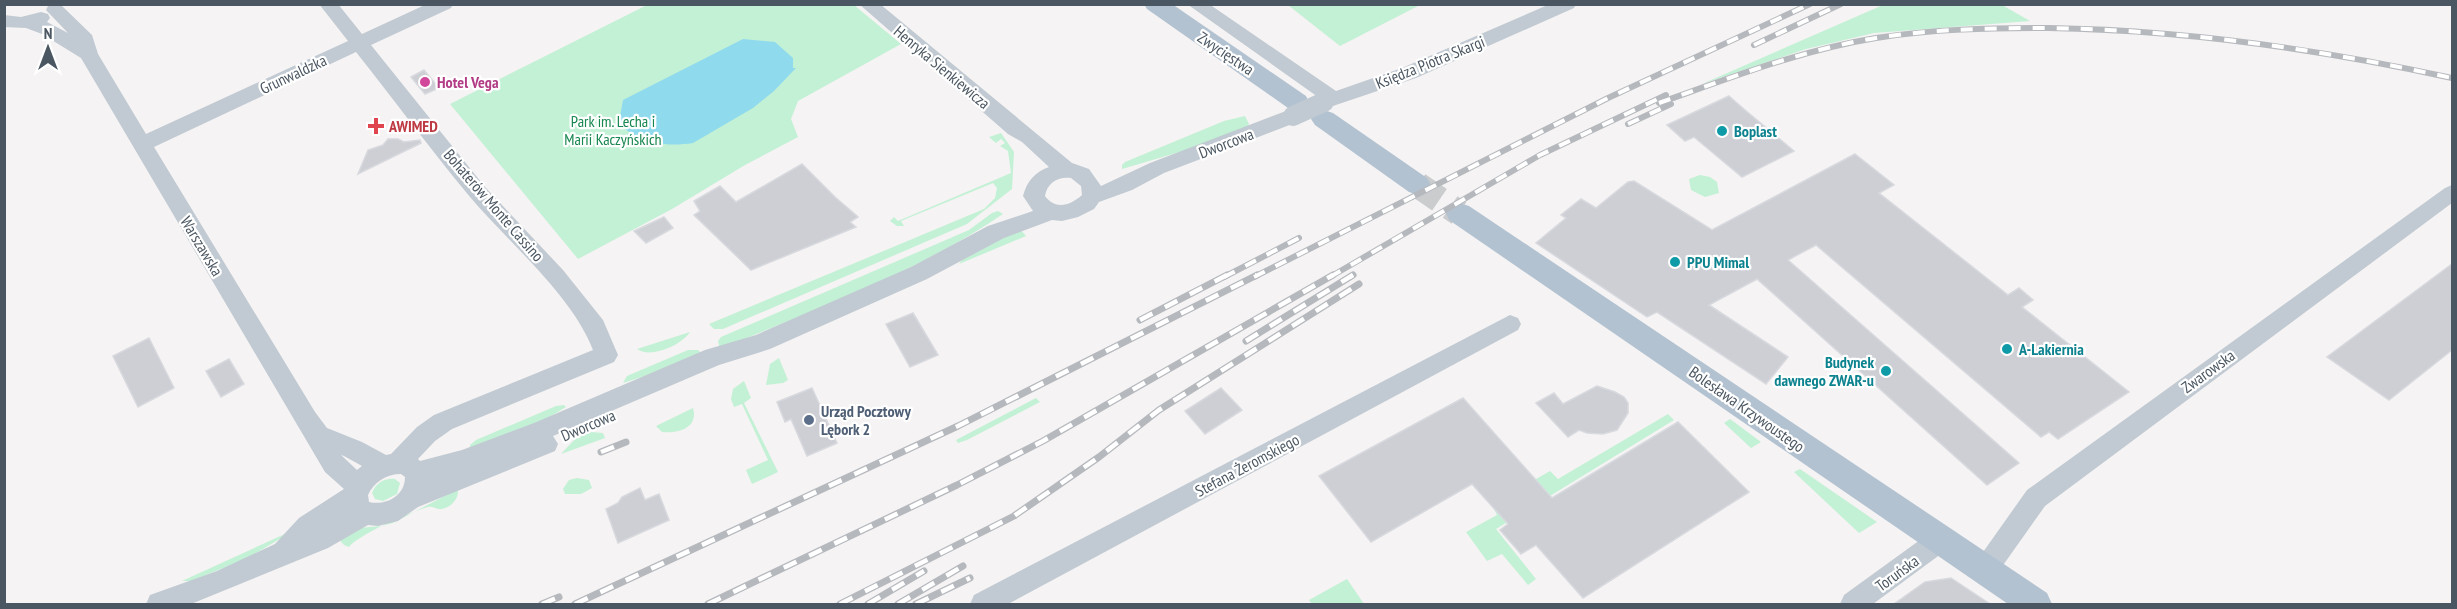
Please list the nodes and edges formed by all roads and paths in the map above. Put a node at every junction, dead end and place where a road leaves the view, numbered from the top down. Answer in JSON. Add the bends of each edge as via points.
{"nodes":[{"id":1,"x":328,"y":4,"type":"edge"},
{"id":2,"x":444,"y":4,"type":"edge"},
{"id":3,"x":868,"y":4,"type":"edge"},
{"id":4,"x":1155,"y":4,"type":"edge"},
{"id":5,"x":1196,"y":4,"type":"edge"},
{"id":6,"x":1567,"y":4,"type":"edge"},
{"id":7,"x":57,"y":7,"type":"edge"},
{"id":8,"x":11,"y":18,"type":"edge"},
{"id":9,"x":359,"y":44,"type":"junction"},
{"id":10,"x":88,"y":54,"type":"junction"},
{"id":11,"x":1327,"y":106,"type":"junction"},
{"id":12,"x":1295,"y":109,"type":"junction"},
{"id":13,"x":1016,"y":129,"type":"junction"},
{"id":14,"x":141,"y":144,"type":"junction"},
{"id":15,"x":1066,"y":170,"type":"junction"},
{"id":16,"x":1418,"y":185,"type":"tunnel mouth"},
{"id":17,"x":1038,"y":187,"type":"junction"},
{"id":18,"x":1091,"y":188,"type":"junction"},
{"id":19,"x":2452,"y":193,"type":"edge"},
{"id":20,"x":1052,"y":212,"type":"junction"},
{"id":21,"x":1460,"y":213,"type":"tunnel mouth"},
{"id":22,"x":996,"y":232,"type":"junction"},
{"id":23,"x":1510,"y":324,"type":"dead end"},
{"id":24,"x":762,"y":343,"type":"junction"},
{"id":25,"x":318,"y":435,"type":"junction"},
{"id":26,"x":400,"y":467,"type":"junction"},
{"id":27,"x":359,"y":498,"type":"junction"},
{"id":28,"x":410,"y":499,"type":"junction"},
{"id":29,"x":1940,"y":540,"type":"junction"},
{"id":30,"x":1984,"y":570,"type":"junction"},
{"id":31,"x":159,"y":604,"type":"edge"},
{"id":32,"x":983,"y":604,"type":"edge"},
{"id":33,"x":1852,"y":604,"type":"edge"},
{"id":34,"x":2035,"y":604,"type":"edge"}],
"edges":[{"from":1,"to":9,"type":"street","name":"Bohaterów Monte Cassino"},
{"from":2,"to":9,"type":"street","name":"Grunwaldzka"},
{"from":3,"to":13,"type":"street","name":"Henryka Sienkiewicza"},
{"from":4,"to":12,"type":"main road","name":"Zwycięstwa"},
{"from":5,"to":11,"type":"street"},
{"from":6,"to":11,"type":"street","name":"Księdza Piotra Skargi"},
{"from":7,"to":8,"type":"street"},
{"from":7,"to":10,"type":"street","name":"Warszawska","via":[[85,39]]},
{"from":8,"to":10,"type":"street","name":"Warszawska","via":[[50,30]]},
{"from":9,"to":14,"type":"street","name":"Grunwaldzka"},
{"from":9,"to":26,"type":"street","name":"Bohaterów Monte Cassino","via":[[477,192],[595,326],[606,355],[443,422],[426,434]]},
{"from":10,"to":14,"type":"street","name":"Warszawska"},
{"from":11,"to":12,"type":"street","name":"Księdza Piotra Skargi","bridge":true},
{"from":11,"to":16,"type":"main road"},
{"from":12,"to":18,"type":"street","name":"Dworcowa","via":[[1125,185]]},
{"from":13,"to":15,"type":"street","name":"Henryka Sienkiewicza"},
{"from":13,"to":17,"type":"street","name":"Henryka Sienkiewicza"},
{"from":14,"to":25,"type":"street","name":"Warszawska"},
{"from":15,"to":17,"type":"street","via":[[1055,172]]},
{"from":15,"to":18,"type":"street","via":[[1080,173]]},
{"from":17,"to":20,"type":"street","via":[[1040,206]]},
{"from":17,"to":22,"type":"street","name":"Dworcowa"},
{"from":18,"to":20,"type":"street","via":[[1081,208]]},
{"from":19,"to":30,"type":"street","name":"Zwarowska","via":[[2036,498]]},
{"from":20,"to":22,"type":"street","name":"Dworcowa"},
{"from":21,"to":29,"type":"main road","name":"Bolesława Krzywoustego"},
{"from":22,"to":24,"type":"street","name":"Dworcowa","via":[[919,273]]},
{"from":23,"to":32,"type":"street","name":"Stefana Żeromskiego"},
{"from":24,"to":26,"type":"street","name":"Dworcowa","via":[[712,357],[464,460]]},
{"from":24,"to":28,"type":"street","name":"Dworcowa","via":[[717,369]]},
{"from":25,"to":26,"type":"street"},
{"from":25,"to":27,"type":"street","name":"Warszawska"},
{"from":26,"to":27,"type":"street","via":[[365,478]]},
{"from":26,"to":28,"type":"street","via":[[419,480]]},
{"from":27,"to":28,"type":"street","via":[[382,515]]},
{"from":27,"to":31,"type":"street","via":[[319,540]]},
{"from":29,"to":30,"type":"main road","name":"Bolesława Krzywoustego"},
{"from":29,"to":33,"type":"street","name":"Toruńska"},
{"from":30,"to":34,"type":"main road","name":"Bolesława Krzywoustego"}]}
